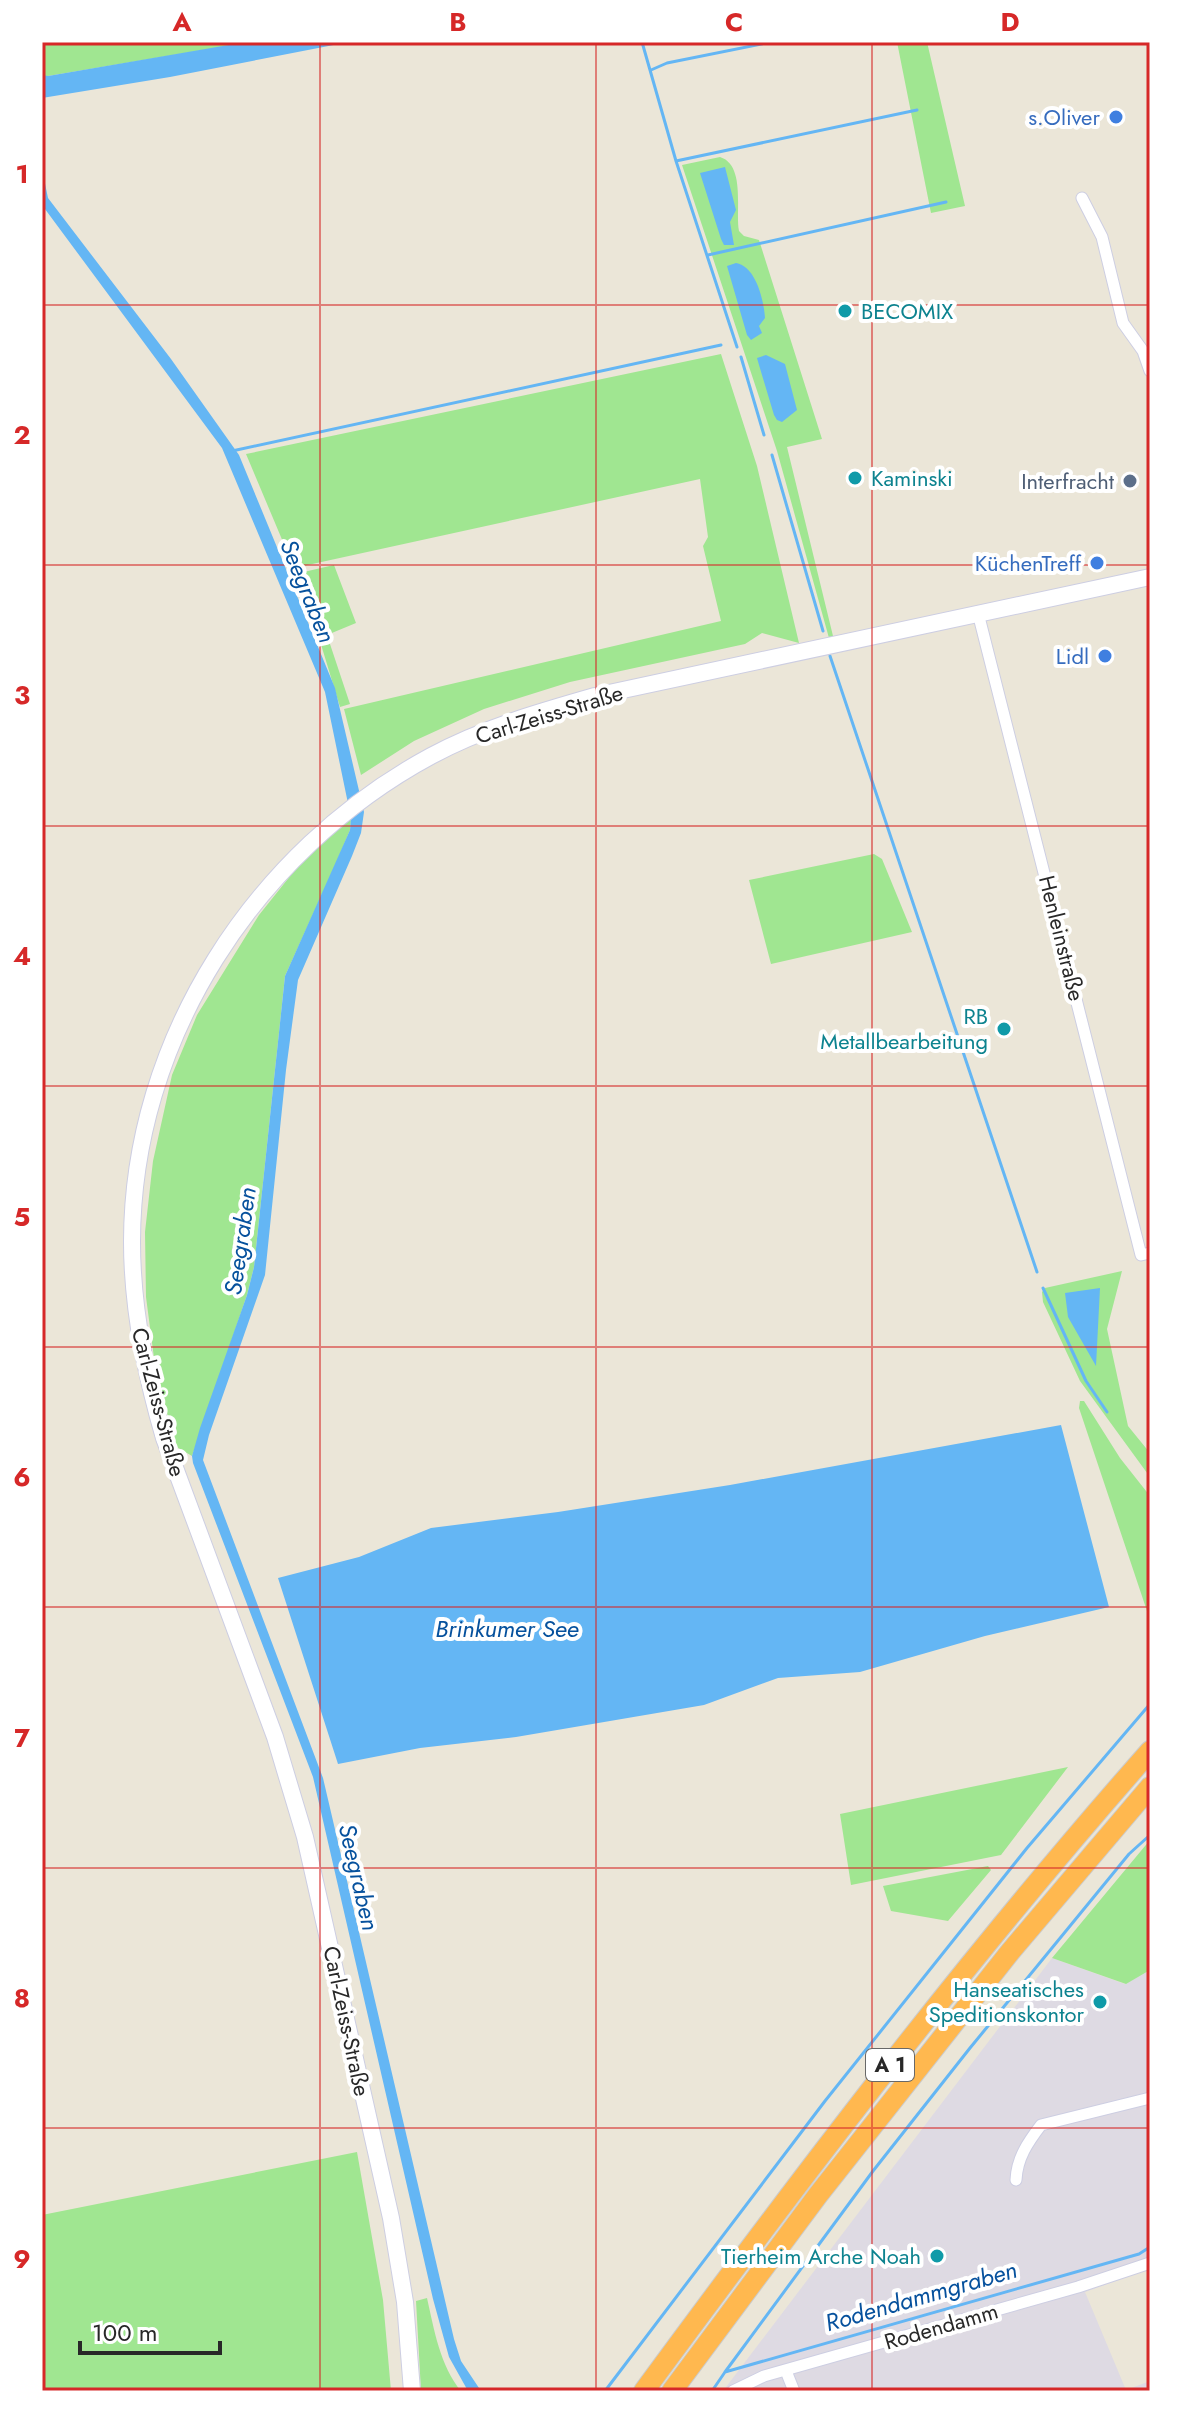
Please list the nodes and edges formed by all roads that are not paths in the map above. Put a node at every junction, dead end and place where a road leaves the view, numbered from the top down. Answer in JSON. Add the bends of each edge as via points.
{"nodes":[{"id":1,"x":1082,"y":198,"type":"dead end"},
{"id":2,"x":1150,"y":371,"type":"edge"},
{"id":3,"x":1150,"y":577,"type":"edge"},
{"id":4,"x":978,"y":613,"type":"junction"},
{"id":5,"x":1150,"y":1253,"type":"edge"},
{"id":6,"x":1150,"y":1751,"type":"edge"},
{"id":7,"x":1150,"y":1787,"type":"edge"},
{"id":8,"x":1150,"y":2098,"type":"edge"},
{"id":9,"x":1016,"y":2180,"type":"dead end"},
{"id":10,"x":1150,"y":2263,"type":"edge"},
{"id":11,"x":786,"y":2371,"type":"junction"},
{"id":12,"x":412,"y":2391,"type":"edge"},
{"id":13,"x":644,"y":2391,"type":"edge"},
{"id":14,"x":672,"y":2391,"type":"edge"},
{"id":15,"x":733,"y":2391,"type":"edge"},
{"id":16,"x":794,"y":2391,"type":"edge"}],
"edges":[{"from":1,"to":2,"type":"street","via":[[1102,237],[1123,323]]},
{"from":3,"to":4,"type":"main road","name":"Carl-Zeiss-Straße"},
{"from":4,"to":5,"type":"street","name":"Henleinstraße","via":[[1141,1255]]},
{"from":4,"to":12,"type":"main road","name":"Carl-Zeiss-Straße","via":[[540,711],[444,750],[343,813],[289,863],[244,916],[200,985],[157,1087],[133,1217],[133,1279],[145,1366],[164,1438],[275,1737],[305,1837],[391,2218]]},
{"from":6,"to":13,"type":"highway","number":"A 1","via":[[881,2075]]},
{"from":7,"to":14,"type":"highway","number":"A 1","via":[[1010,1952],[827,2183]]},
{"from":8,"to":9,"type":"street","via":[[1041,2125],[1017,2165]]},
{"from":10,"to":11,"type":"street","name":"Rodendamm"},
{"from":11,"to":15,"type":"street","name":"Rodendamm"},
{"from":11,"to":16,"type":"street"}]}
